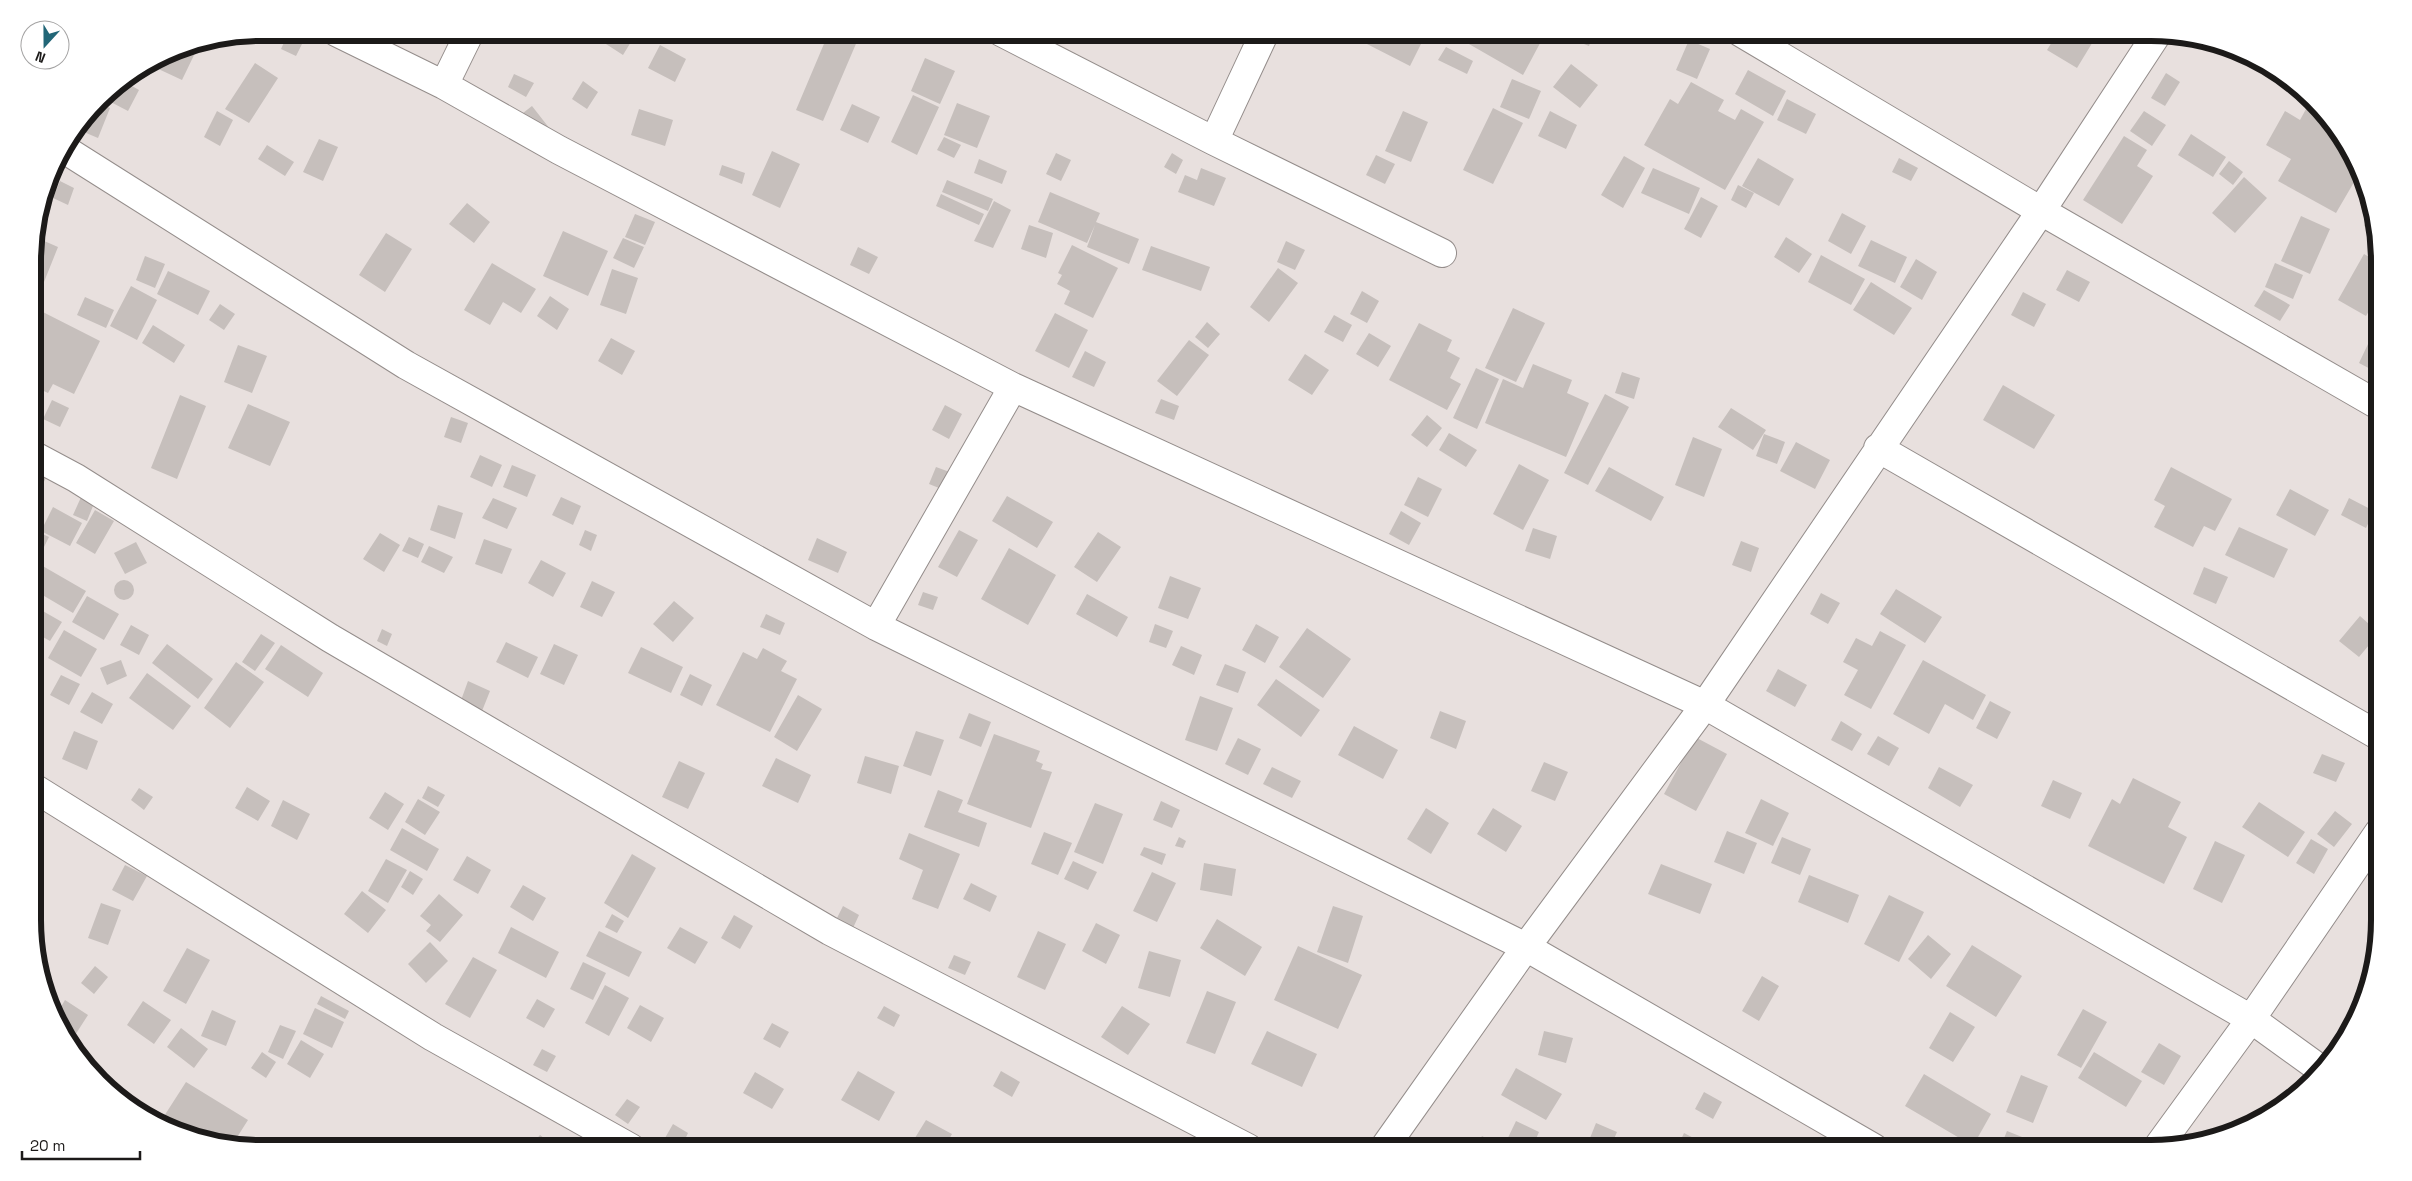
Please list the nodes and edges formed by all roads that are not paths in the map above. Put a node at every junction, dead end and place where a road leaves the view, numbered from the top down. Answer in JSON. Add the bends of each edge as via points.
{"nodes":[{"id":1,"x":354,"y":41,"type":"edge"},
{"id":2,"x":466,"y":41,"type":"edge"},
{"id":3,"x":1019,"y":41,"type":"edge"},
{"id":4,"x":1261,"y":41,"type":"edge"},
{"id":5,"x":1755,"y":41,"type":"edge"},
{"id":6,"x":2152,"y":41,"type":"edge"},
{"id":7,"x":444,"y":85,"type":"junction"},
{"id":8,"x":1214,"y":141,"type":"junction"},
{"id":9,"x":70,"y":153,"type":"edge"},
{"id":10,"x":2041,"y":211,"type":"junction"},
{"id":11,"x":1442,"y":253,"type":"dead end"},
{"id":12,"x":1013,"y":387,"type":"junction"},
{"id":13,"x":2371,"y":401,"type":"edge"},
{"id":14,"x":1878,"y":448,"type":"junction"},
{"id":15,"x":41,"y":459,"type":"edge"},
{"id":16,"x":876,"y":626,"type":"junction"},
{"id":17,"x":1705,"y":705,"type":"junction"},
{"id":18,"x":2371,"y":731,"type":"edge"},
{"id":19,"x":41,"y":792,"type":"edge"},
{"id":20,"x":2371,"y":844,"type":"edge"},
{"id":21,"x":1526,"y":947,"type":"junction"},
{"id":22,"x":2251,"y":1018,"type":"junction"},
{"id":23,"x":2316,"y":1065,"type":"edge"},
{"id":24,"x":2163,"y":1139,"type":"edge"},
{"id":25,"x":617,"y":1140,"type":"edge"},
{"id":26,"x":1233,"y":1140,"type":"edge"},
{"id":27,"x":1390,"y":1140,"type":"edge"},
{"id":28,"x":1860,"y":1140,"type":"edge"}],
"edges":[{"from":1,"to":7,"type":"street"},
{"from":2,"to":7,"type":"street"},
{"from":3,"to":8,"type":"street"},
{"from":4,"to":8,"type":"street"},
{"from":5,"to":10,"type":"street"},
{"from":6,"to":10,"type":"street"},
{"from":7,"to":12,"type":"street","via":[[558,150]]},
{"from":8,"to":11,"type":"street"},
{"from":9,"to":16,"type":"street","via":[[406,365]]},
{"from":10,"to":13,"type":"street"},
{"from":10,"to":14,"type":"street"},
{"from":12,"to":16,"type":"street"},
{"from":12,"to":17,"type":"street"},
{"from":14,"to":17,"type":"street"},
{"from":14,"to":18,"type":"street"},
{"from":15,"to":26,"type":"street","via":[[330,638],[830,931]]},
{"from":16,"to":21,"type":"street"},
{"from":17,"to":21,"type":"street"},
{"from":17,"to":22,"type":"street"},
{"from":19,"to":25,"type":"street","via":[[433,1037]]},
{"from":20,"to":22,"type":"street"},
{"from":21,"to":27,"type":"street"},
{"from":21,"to":28,"type":"street"},
{"from":22,"to":23,"type":"street"},
{"from":22,"to":24,"type":"street"}]}
